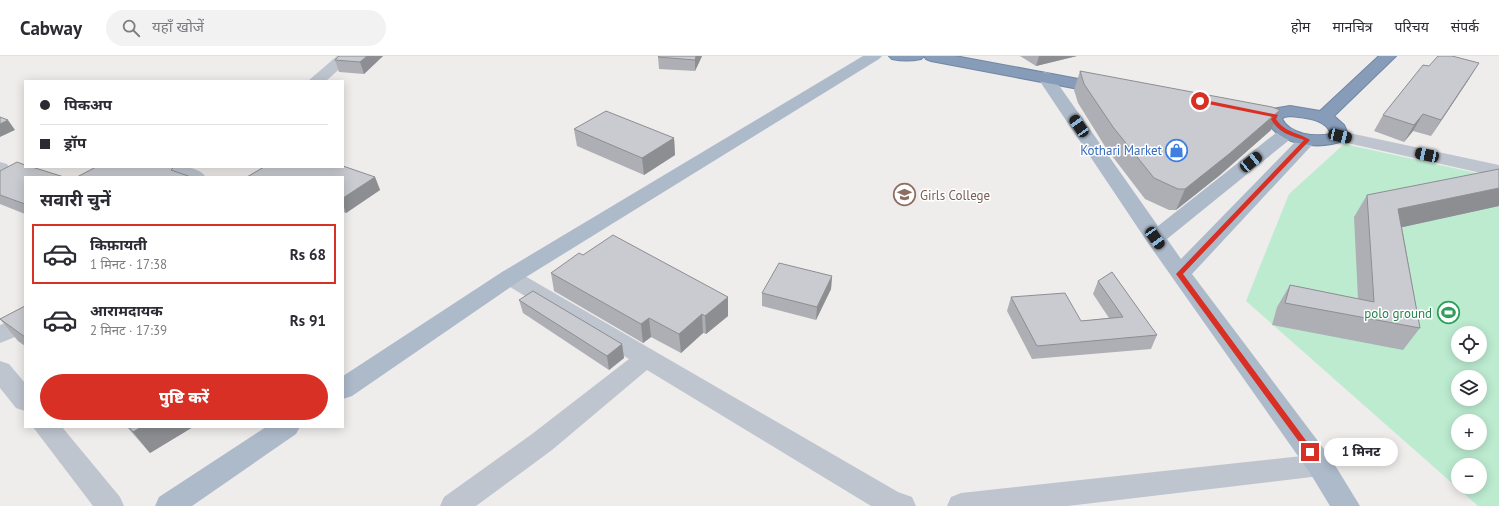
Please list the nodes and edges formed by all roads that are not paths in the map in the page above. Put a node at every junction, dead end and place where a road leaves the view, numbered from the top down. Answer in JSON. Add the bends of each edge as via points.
{"nodes":[{"id":1,"x":346,"y":56,"type":"edge"},
{"id":2,"x":874,"y":56,"type":"edge"},
{"id":3,"x":897,"y":56,"type":"edge"},
{"id":4,"x":916,"y":56,"type":"edge"},
{"id":5,"x":931,"y":56,"type":"edge"},
{"id":6,"x":972,"y":56,"type":"edge"},
{"id":7,"x":1370,"y":56,"type":"edge"},
{"id":8,"x":1388,"y":56,"type":"edge"},
{"id":9,"x":1045,"y":77,"type":"junction"},
{"id":10,"x":317,"y":80,"type":"edge"},
{"id":11,"x":1306,"y":113,"type":"junction"},
{"id":12,"x":1323,"y":118,"type":"junction"},
{"id":13,"x":1272,"y":121,"type":"junction"},
{"id":14,"x":1340,"y":136,"type":"junction"},
{"id":15,"x":1307,"y":140,"type":"junction"},
{"id":16,"x":0,"y":168,"type":"edge"},
{"id":17,"x":1499,"y":171,"type":"edge"},
{"id":18,"x":0,"y":175,"type":"edge"},
{"id":19,"x":1155,"y":238,"type":"junction"},
{"id":20,"x":1180,"y":274,"type":"junction"},
{"id":21,"x":510,"y":277,"type":"junction"},
{"id":22,"x":24,"y":323,"type":"edge"},
{"id":23,"x":0,"y":335,"type":"edge"},
{"id":24,"x":646,"y":358,"type":"junction"},
{"id":25,"x":0,"y":370,"type":"edge"},
{"id":26,"x":344,"y":388,"type":"edge"},
{"id":27,"x":24,"y":400,"type":"edge"},
{"id":28,"x":47,"y":428,"type":"edge"},
{"id":29,"x":286,"y":428,"type":"edge"},
{"id":30,"x":1320,"y":465,"type":"junction"},
{"id":31,"x":895,"y":505,"type":"edge"},
{"id":32,"x":110,"y":506,"type":"edge"},
{"id":33,"x":169,"y":506,"type":"edge"},
{"id":34,"x":454,"y":506,"type":"edge"},
{"id":35,"x":961,"y":506,"type":"edge"},
{"id":36,"x":1346,"y":506,"type":"edge"}],
"edges":[{"from":1,"to":10,"type":"street"},
{"from":2,"to":21,"type":"main road"},
{"from":3,"to":4,"type":"highway"},
{"from":5,"to":9,"type":"highway"},
{"from":6,"to":9,"type":"highway","via":[[1119,88]]},
{"from":7,"to":11,"type":"highway"},
{"from":8,"to":12,"type":"highway"},
{"from":9,"to":19,"type":"main road"},
{"from":11,"to":12,"type":"highway"},
{"from":11,"to":13,"type":"highway","via":[[1290,111],[1278,114]]},
{"from":12,"to":14,"type":"highway","via":[[1335,125]]},
{"from":13,"to":15,"type":"highway"},
{"from":13,"to":19,"type":"main road"},
{"from":14,"to":15,"type":"highway","via":[[1324,141]]},
{"from":14,"to":17,"type":"street"},
{"from":15,"to":20,"type":"main road"},
{"from":16,"to":18,"type":"street"},
{"from":19,"to":20,"type":"main road"},
{"from":20,"to":30,"type":"main road"},
{"from":21,"to":24,"type":"street"},
{"from":21,"to":26,"type":"main road"},
{"from":22,"to":23,"type":"street"},
{"from":24,"to":31,"type":"street"},
{"from":24,"to":34,"type":"street","via":[[542,442]]},
{"from":25,"to":27,"type":"street"},
{"from":28,"to":32,"type":"street"},
{"from":29,"to":33,"type":"main road"},
{"from":30,"to":35,"type":"street"},
{"from":30,"to":36,"type":"main road"}]}
